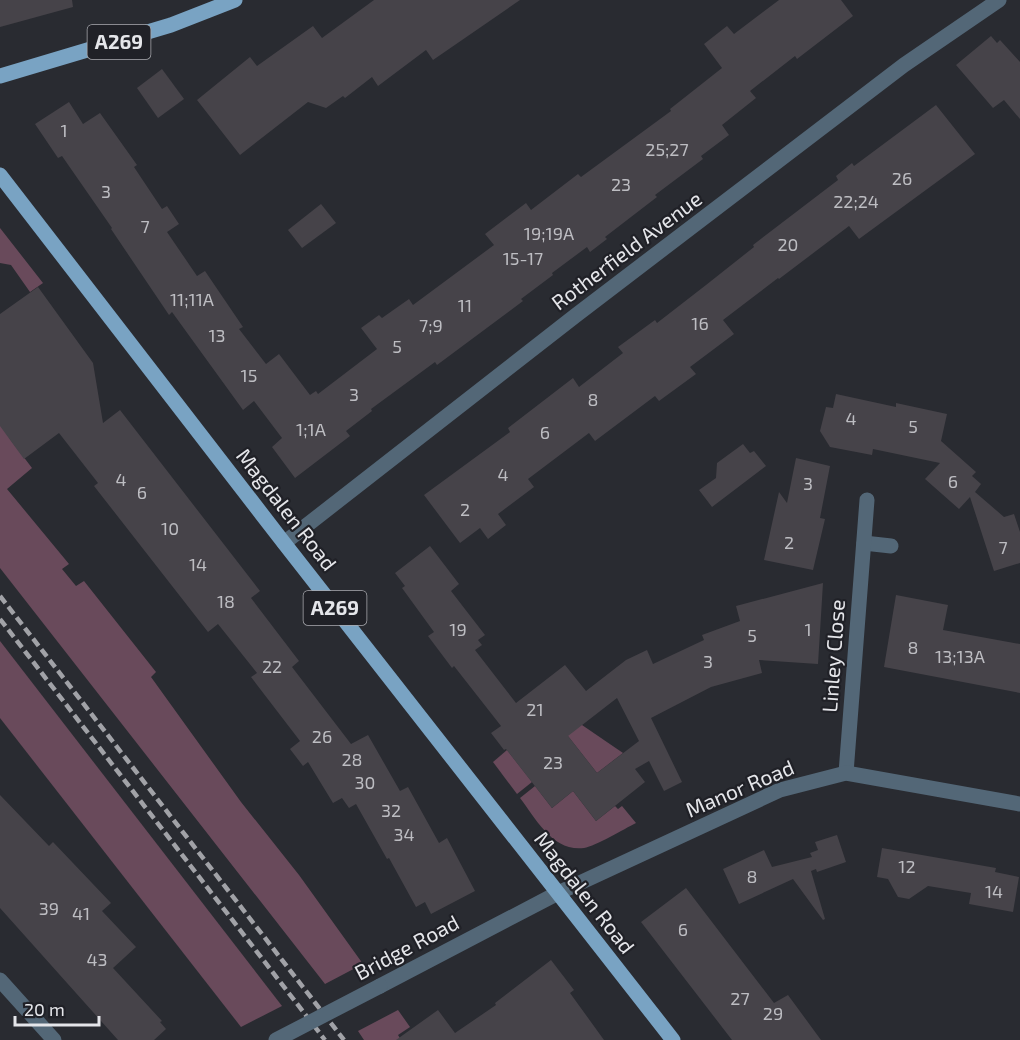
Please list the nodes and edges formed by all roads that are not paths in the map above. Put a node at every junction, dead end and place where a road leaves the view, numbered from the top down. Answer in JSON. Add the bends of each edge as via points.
{"nodes":[{"id":1,"x":235,"y":0,"type":"edge"},
{"id":2,"x":999,"y":0,"type":"edge"},
{"id":3,"x":0,"y":76,"type":"edge"},
{"id":4,"x":0,"y":175,"type":"edge"},
{"id":5,"x":867,"y":500,"type":"dead end"},
{"id":6,"x":284,"y":543,"type":"junction"},
{"id":7,"x":864,"y":543,"type":"junction"},
{"id":8,"x":891,"y":546,"type":"dead end"},
{"id":9,"x":846,"y":773,"type":"junction"},
{"id":10,"x":1020,"y":804,"type":"edge"},
{"id":11,"x":558,"y":893,"type":"junction"},
{"id":12,"x":0,"y":980,"type":"edge"},
{"id":13,"x":54,"y":1040,"type":"edge"},
{"id":14,"x":276,"y":1040,"type":"edge"},
{"id":15,"x":673,"y":1040,"type":"edge"}],
"edges":[{"from":1,"to":3,"type":"main road","number":"A269","via":[[171,26]]},
{"from":2,"to":6,"type":"street","name":"Rotherfield Avenue","via":[[904,65]]},
{"from":4,"to":6,"type":"main road","name":"Magdalen Road","number":"A269"},
{"from":5,"to":7,"type":"street","name":"Linley Close"},
{"from":6,"to":11,"type":"main road","name":"Magdalen Road","number":"A269"},
{"from":7,"to":8,"type":"street"},
{"from":7,"to":9,"type":"street","name":"Linley Close"},
{"from":9,"to":10,"type":"street","name":"Manor Road"},
{"from":9,"to":11,"type":"street","name":"Manor Road","via":[[780,790]]},
{"from":11,"to":14,"type":"street","name":"Bridge Road","bridge":true},
{"from":11,"to":15,"type":"main road","name":"Magdalen Road","number":"A269"},
{"from":12,"to":13,"type":"street"}]}
